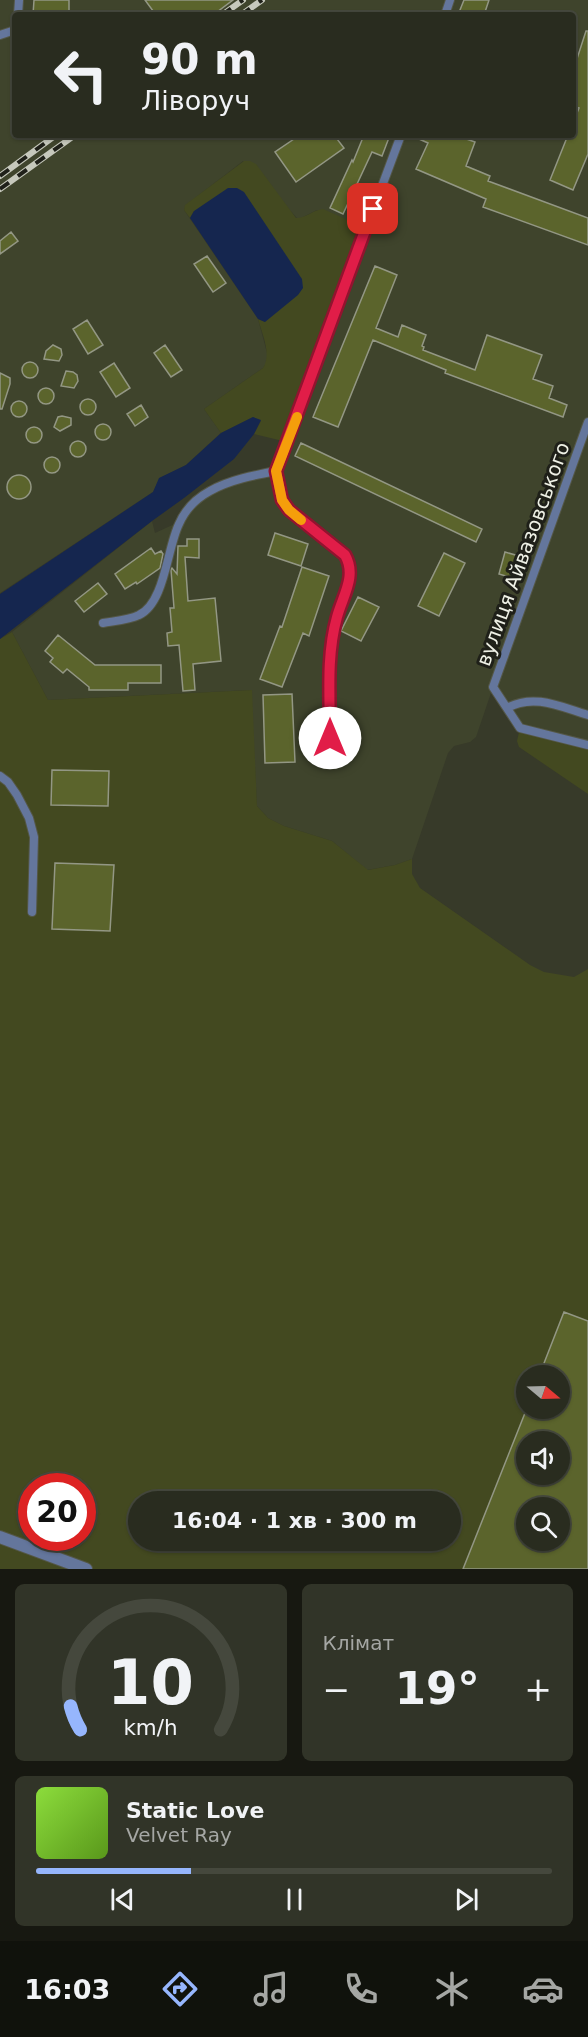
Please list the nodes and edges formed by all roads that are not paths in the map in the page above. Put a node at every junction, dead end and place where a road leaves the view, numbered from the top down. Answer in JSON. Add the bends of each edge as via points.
{"nodes":[{"id":1,"x":399,"y":138,"type":"edge"},
{"id":2,"x":588,"y":422,"type":"edge"},
{"id":3,"x":276,"y":471,"type":"junction"},
{"id":4,"x":103,"y":623,"type":"dead end"},
{"id":5,"x":507,"y":708,"type":"junction"},
{"id":6,"x":588,"y":715,"type":"edge"},
{"id":7,"x":330,"y":738,"type":"dead end"},
{"id":8,"x":588,"y":745,"type":"edge"},
{"id":9,"x":0,"y":776,"type":"edge"},
{"id":10,"x":32,"y":912,"type":"dead end"},
{"id":11,"x":0,"y":1537,"type":"edge"},
{"id":12,"x":86,"y":1569,"type":"edge"}],
"edges":[{"from":1,"to":3,"type":"lane"},
{"from":2,"to":5,"type":"lane","name":"вулиця Айвазовського","via":[[494,687]]},
{"from":3,"to":4,"type":"lane","via":[[222,486],[195,502],[173,536],[158,593],[151,605],[140,615]]},
{"from":3,"to":7,"type":"lane","via":[[282,500],[289,510],[345,555],[350,564],[351,574],[336,618],[330,659]]},
{"from":5,"to":6,"type":"lane","via":[[519,701],[545,702]]},
{"from":5,"to":8,"type":"lane","name":"вулиця Айвазовського","via":[[520,728]]},
{"from":9,"to":10,"type":"lane","via":[[17,795],[34,837]]},
{"from":11,"to":12,"type":"street"}]}
